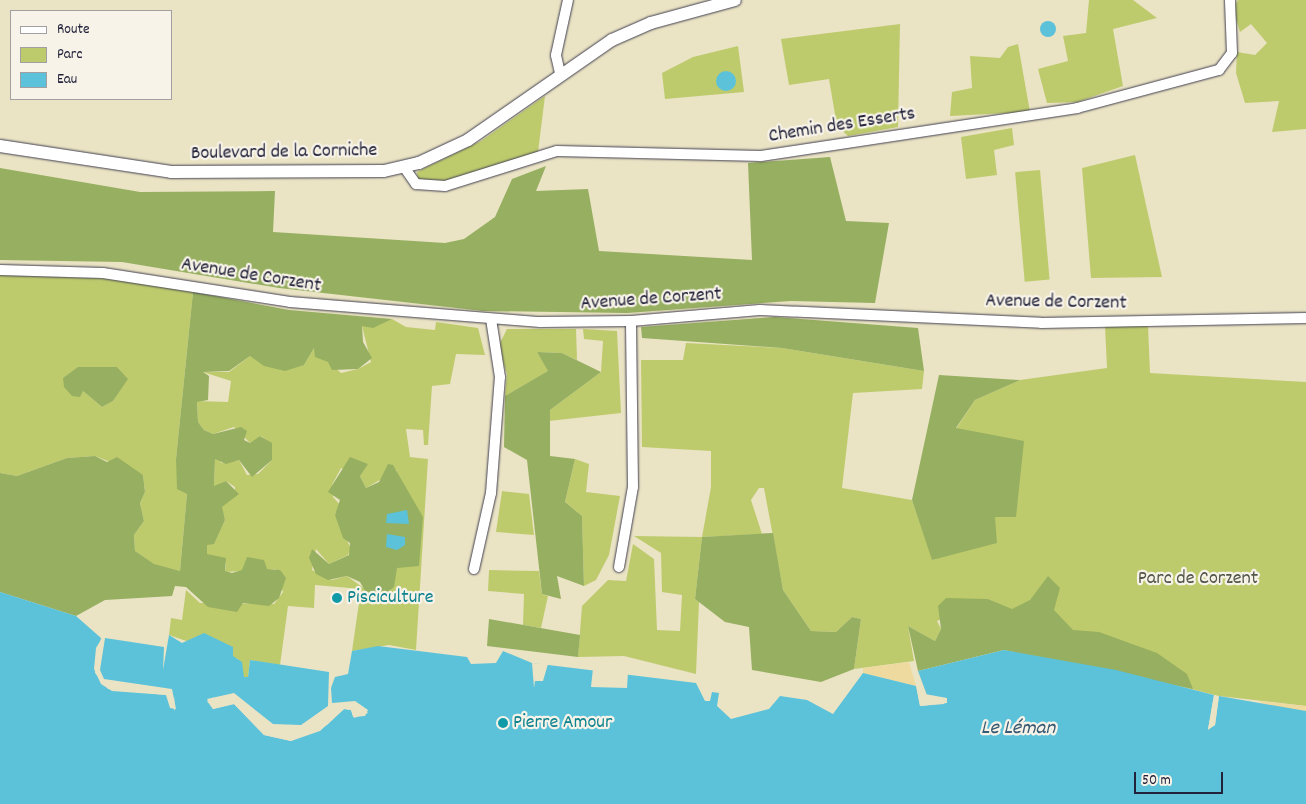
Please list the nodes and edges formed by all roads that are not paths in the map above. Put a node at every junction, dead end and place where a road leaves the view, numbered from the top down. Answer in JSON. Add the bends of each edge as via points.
{"nodes":[{"id":1,"x":568,"y":0,"type":"edge"},
{"id":2,"x":735,"y":0,"type":"edge"},
{"id":3,"x":1230,"y":0,"type":"edge"},
{"id":4,"x":560,"y":73,"type":"junction"},
{"id":5,"x":0,"y":146,"type":"edge"},
{"id":6,"x":404,"y":167,"type":"junction"},
{"id":7,"x":0,"y":270,"type":"edge"},
{"id":8,"x":1306,"y":318,"type":"edge"},
{"id":9,"x":491,"y":319,"type":"junction"},
{"id":10,"x":631,"y":321,"type":"junction"},
{"id":11,"x":619,"y":567,"type":"dead end"},
{"id":12,"x":474,"y":569,"type":"dead end"}],
"edges":[{"from":1,"to":4,"type":"street","via":[[556,55]]},
{"from":2,"to":4,"type":"street","name":"Boulevard de la Corniche","via":[[631,31]]},
{"from":3,"to":6,"type":"street","name":"Chemin des Esserts","via":[[1232,53],[1219,70],[1077,108],[761,156],[557,151],[451,186],[416,184]]},
{"from":4,"to":6,"type":"street","name":"Boulevard de la Corniche","via":[[468,140]]},
{"from":5,"to":6,"type":"street","name":"Boulevard de la Corniche","via":[[171,172],[333,174]]},
{"from":7,"to":9,"type":"street","name":"Avenue de Corzent","via":[[103,273],[290,302]]},
{"from":8,"to":10,"type":"street","name":"Avenue de Corzent","via":[[1041,323],[760,310]]},
{"from":9,"to":10,"type":"street","name":"Avenue de Corzent"},
{"from":9,"to":12,"type":"street","via":[[500,377],[491,493]]},
{"from":10,"to":11,"type":"street","via":[[633,487]]}]}
